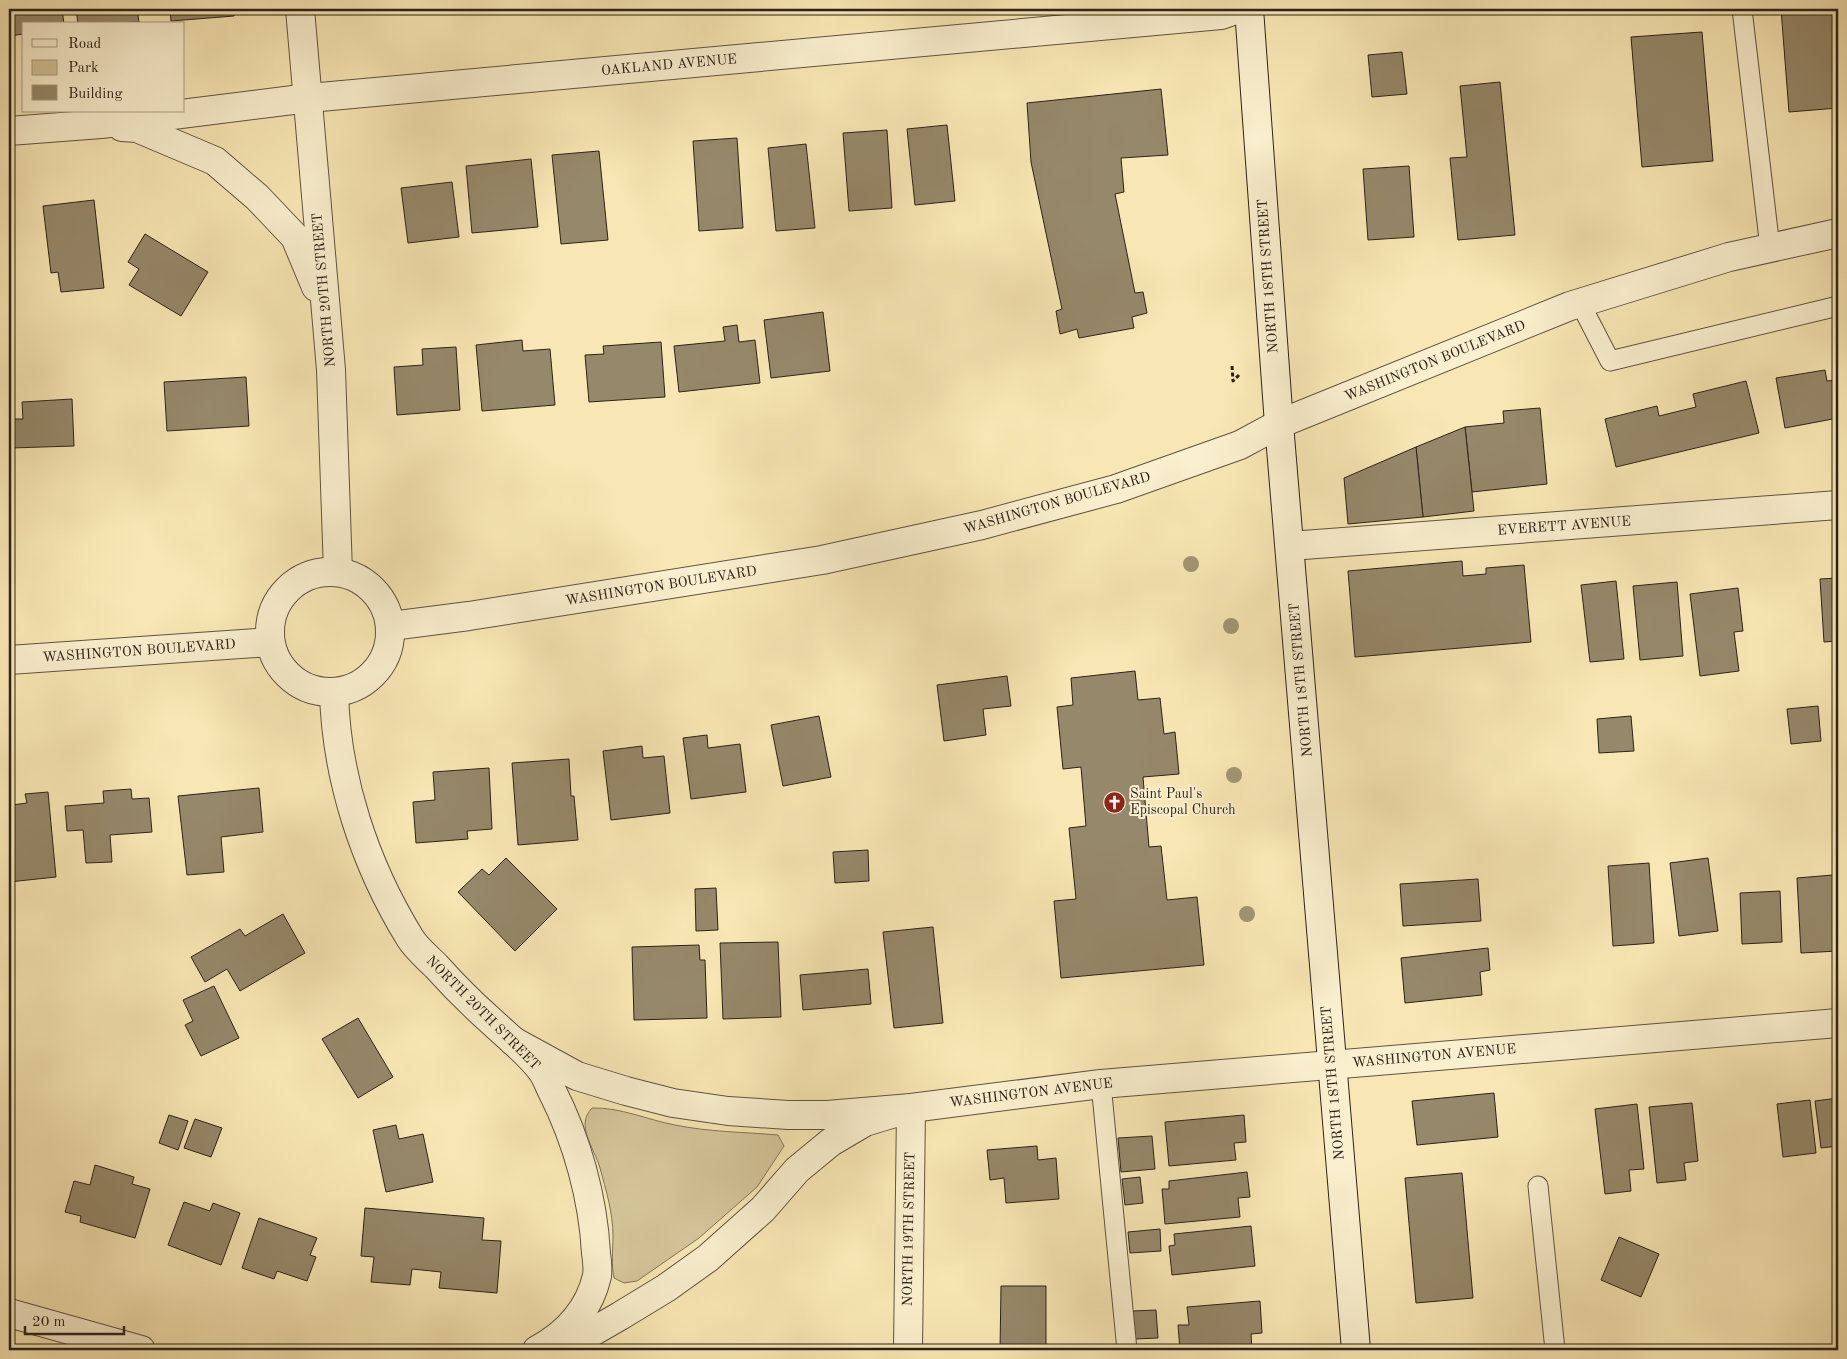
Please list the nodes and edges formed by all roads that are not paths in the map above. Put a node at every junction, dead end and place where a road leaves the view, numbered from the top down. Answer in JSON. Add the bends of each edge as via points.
{"nodes":[{"id":1,"x":300,"y":9,"type":"edge"},
{"id":2,"x":1238,"y":9,"type":"edge"},
{"id":3,"x":1249,"y":9,"type":"edge"},
{"id":4,"x":1742,"y":9,"type":"edge"},
{"id":5,"x":309,"y":98,"type":"junction"},
{"id":6,"x":101,"y":124,"type":"junction"},
{"id":7,"x":9,"y":131,"type":"edge"},
{"id":8,"x":1838,"y":233,"type":"edge"},
{"id":9,"x":1770,"y":248,"type":"junction"},
{"id":10,"x":1580,"y":303,"type":"junction"},
{"id":11,"x":1838,"y":306,"type":"edge"},
{"id":12,"x":331,"y":370,"type":"junction"},
{"id":13,"x":1279,"y":424,"type":"junction"},
{"id":14,"x":1838,"y":504,"type":"edge"},
{"id":15,"x":1290,"y":546,"type":"junction"},
{"id":16,"x":338,"y":572,"type":"junction"},
{"id":17,"x":390,"y":626,"type":"junction"},
{"id":18,"x":270,"y":642,"type":"junction"},
{"id":19,"x":9,"y":660,"type":"edge"},
{"id":20,"x":334,"y":692,"type":"junction"},
{"id":21,"x":1838,"y":1023,"type":"edge"},
{"id":22,"x":513,"y":1041,"type":"junction"},
{"id":23,"x":1331,"y":1064,"type":"junction"},
{"id":24,"x":1101,"y":1084,"type":"junction"},
{"id":25,"x":911,"y":1108,"type":"junction"},
{"id":26,"x":1538,"y":1186,"type":"dead end"},
{"id":27,"x":9,"y":1313,"type":"edge"},
{"id":28,"x":141,"y":1350,"type":"edge"},
{"id":29,"x":537,"y":1350,"type":"edge"},
{"id":30,"x":551,"y":1350,"type":"edge"},
{"id":31,"x":908,"y":1350,"type":"edge"},
{"id":32,"x":1127,"y":1350,"type":"edge"},
{"id":33,"x":1356,"y":1350,"type":"edge"},
{"id":34,"x":1555,"y":1350,"type":"edge"}],
"edges":[{"from":1,"to":5,"type":"street","name":"NORTH 20TH STREET"},
{"from":2,"to":5,"type":"street","name":"OAKLAND AVENUE","via":[[1221,15]]},
{"from":3,"to":13,"type":"street","name":"NORTH 18TH STREET"},
{"from":4,"to":9,"type":"lane"},
{"from":5,"to":6,"type":"street","name":"OAKLAND AVENUE"},
{"from":5,"to":12,"type":"street","name":"NORTH 20TH STREET"},
{"from":6,"to":7,"type":"street","name":"OAKLAND AVENUE"},
{"from":6,"to":12,"type":"street","name":"OAKLAND AVENUE","via":[[137,128],[216,161],[257,196],[295,237],[315,284]]},
{"from":8,"to":9,"type":"street","name":"WASHINGTON BOULEVARD"},
{"from":9,"to":10,"type":"street","name":"WASHINGTON BOULEVARD","via":[[1728,257]]},
{"from":10,"to":11,"type":"lane","via":[[1610,361]]},
{"from":10,"to":13,"type":"street","name":"WASHINGTON BOULEVARD"},
{"from":12,"to":16,"type":"street","name":"NORTH 20TH STREET"},
{"from":13,"to":15,"type":"street","name":"NORTH 18TH STREET"},
{"from":13,"to":17,"type":"street","name":"WASHINGTON BOULEVARD","via":[[1240,446],[1116,489],[982,525],[822,560]]},
{"from":14,"to":15,"type":"street","name":"EVERETT AVENUE"},
{"from":15,"to":23,"type":"street","name":"NORTH 18TH STREET"},
{"from":16,"to":17,"type":"street","via":[[363,581],[374,590],[388,613]]},
{"from":16,"to":18,"type":"street","via":[[319,572],[301,578],[286,590],[275,605]]},
{"from":17,"to":20,"type":"street","via":[[390,642],[376,671],[350,689]]},
{"from":18,"to":19,"type":"street","name":"WASHINGTON BOULEVARD"},
{"from":18,"to":20,"type":"street","via":[[275,659],[300,685]]},
{"from":20,"to":22,"type":"street","name":"NORTH 20TH STREET","via":[[342,770],[380,883],[411,940],[476,1008]]},
{"from":21,"to":23,"type":"street","name":"WASHINGTON AVENUE"},
{"from":22,"to":25,"type":"street","name":"WASHINGTON AVENUE","via":[[577,1076],[673,1103],[788,1115]]},
{"from":22,"to":29,"type":"street","name":"NORTH 20TH STREET","via":[[542,1071],[562,1110],[582,1170],[595,1235],[597,1274],[590,1297],[575,1322]]},
{"from":23,"to":24,"type":"street","name":"WASHINGTON AVENUE"},
{"from":23,"to":33,"type":"street","name":"NORTH 18TH STREET"},
{"from":24,"to":25,"type":"street","name":"WASHINGTON AVENUE"},
{"from":24,"to":32,"type":"lane"},
{"from":25,"to":30,"type":"street","name":"WASHINGTON AVENUE","via":[[865,1122],[831,1142],[797,1170],[763,1209],[708,1258],[666,1288],[575,1342]]},
{"from":25,"to":31,"type":"street","name":"NORTH 19TH STREET"},
{"from":26,"to":34,"type":"lane"},
{"from":27,"to":28,"type":"street"}]}
